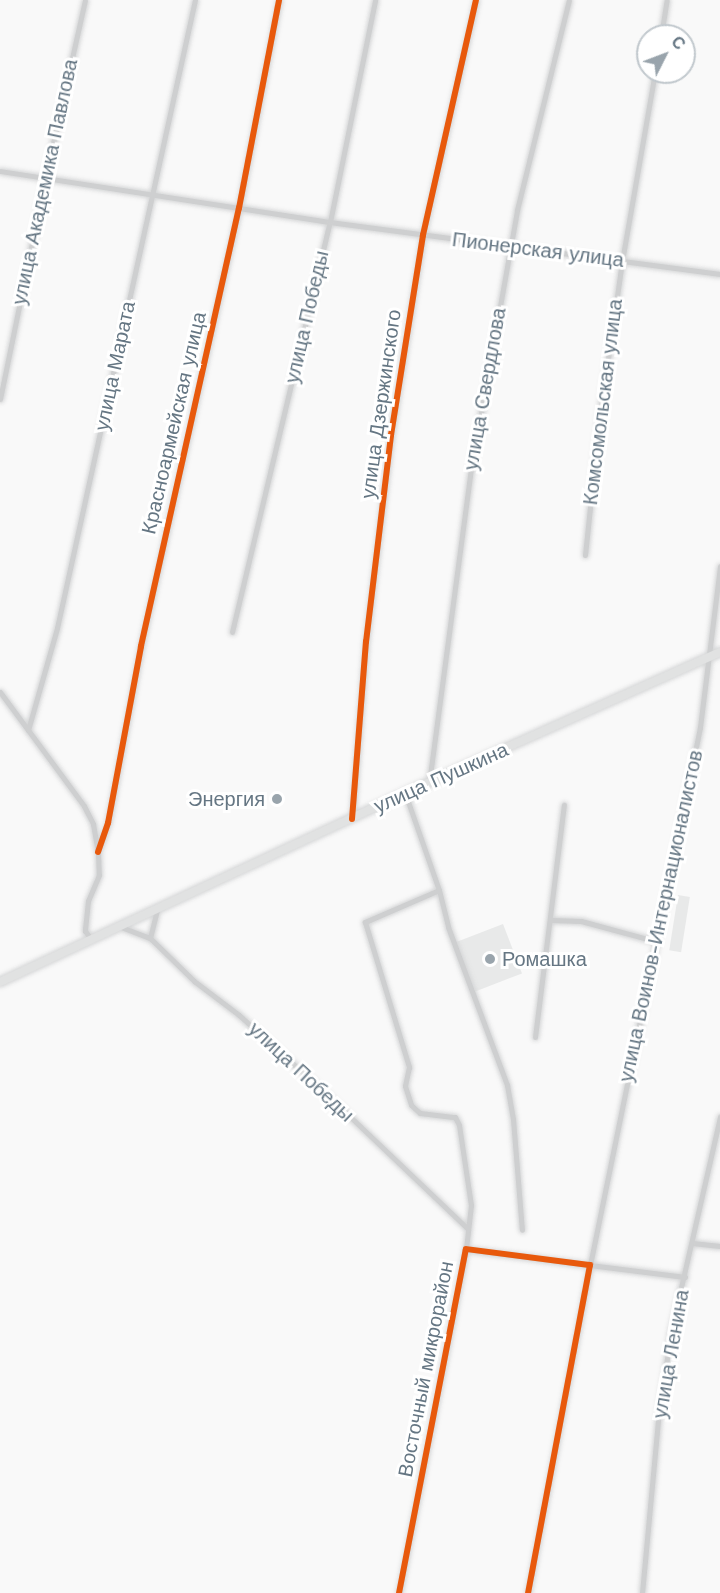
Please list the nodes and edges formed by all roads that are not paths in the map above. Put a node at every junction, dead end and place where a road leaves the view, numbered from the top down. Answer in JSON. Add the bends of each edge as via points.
{"nodes":[{"id":1,"x":85,"y":0,"type":"edge"},
{"id":2,"x":195,"y":0,"type":"edge"},
{"id":3,"x":279,"y":0,"type":"edge"},
{"id":4,"x":375,"y":0,"type":"edge"},
{"id":5,"x":476,"y":0,"type":"edge"},
{"id":6,"x":569,"y":0,"type":"edge"},
{"id":7,"x":667,"y":0,"type":"edge"},
{"id":8,"x":663,"y":24,"type":"edge"},
{"id":9,"x":653,"y":84,"type":"edge"},
{"id":10,"x":0,"y":171,"type":"edge"},
{"id":11,"x":45,"y":179,"type":"junction"},
{"id":12,"x":153,"y":195,"type":"junction"},
{"id":13,"x":239,"y":208,"type":"junction"},
{"id":14,"x":330,"y":222,"type":"junction"},
{"id":15,"x":423,"y":235,"type":"junction"},
{"id":16,"x":510,"y":248,"type":"junction"},
{"id":17,"x":621,"y":261,"type":"junction"},
{"id":18,"x":720,"y":274,"type":"edge"},
{"id":19,"x":0,"y":399,"type":"edge"},
{"id":20,"x":585,"y":555,"type":"dead end"},
{"id":21,"x":720,"y":566,"type":"edge"},
{"id":22,"x":232,"y":632,"type":"dead end"},
{"id":23,"x":720,"y":652,"type":"edge"},
{"id":24,"x":707,"y":658,"type":"junction"},
{"id":25,"x":0,"y":692,"type":"edge"},
{"id":26,"x":28,"y":730,"type":"junction"},
{"id":27,"x":429,"y":783,"type":"junction"},
{"id":28,"x":405,"y":793,"type":"junction"},
{"id":29,"x":564,"y":805,"type":"dead end"},
{"id":30,"x":352,"y":819,"type":"junction"},
{"id":31,"x":98,"y":852,"type":"junction"},
{"id":32,"x":439,"y":890,"type":"junction"},
{"id":33,"x":157,"y":910,"type":"junction"},
{"id":34,"x":551,"y":920,"type":"junction"},
{"id":35,"x":121,"y":927,"type":"junction"},
{"id":36,"x":150,"y":938,"type":"junction"},
{"id":37,"x":92,"y":940,"type":"junction"},
{"id":38,"x":655,"y":941,"type":"junction"},
{"id":39,"x":0,"y":982,"type":"edge"},
{"id":40,"x":535,"y":1037,"type":"dead end"},
{"id":41,"x":720,"y":1117,"type":"edge"},
{"id":42,"x":468,"y":1229,"type":"junction"},
{"id":43,"x":522,"y":1230,"type":"dead end"},
{"id":44,"x":692,"y":1243,"type":"junction"},
{"id":45,"x":720,"y":1246,"type":"edge"},
{"id":46,"x":466,"y":1249,"type":"junction"},
{"id":47,"x":590,"y":1265,"type":"junction"},
{"id":48,"x":685,"y":1277,"type":"junction"},
{"id":49,"x":399,"y":1593,"type":"edge"},
{"id":50,"x":528,"y":1593,"type":"edge"},
{"id":51,"x":642,"y":1593,"type":"edge"}],
"edges":[{"from":1,"to":11,"type":"street","name":"улица Академика Павлова"},
{"from":2,"to":12,"type":"street","name":"улица Марата"},
{"from":3,"to":13,"type":"street","name":"Красноармейская улица"},
{"from":4,"to":14,"type":"street","name":"улица Победы"},
{"from":5,"to":15,"type":"street","name":"улица Дзержинского"},
{"from":6,"to":16,"type":"street","name":"улица Свердлова"},
{"from":7,"to":8,"type":"street"},
{"from":9,"to":17,"type":"street","name":"Комсомольская улица"},
{"from":10,"to":11,"type":"street","name":"Пионерская улица"},
{"from":11,"to":12,"type":"street","name":"Пионерская улица"},
{"from":11,"to":19,"type":"street","name":"улица Академика Павлова"},
{"from":12,"to":13,"type":"street","name":"Пионерская улица"},
{"from":12,"to":26,"type":"street","name":"улица Марата","via":[[57,628]]},
{"from":13,"to":14,"type":"street","name":"Пионерская улица"},
{"from":13,"to":31,"type":"street","name":"Красноармейская улица","via":[[141,646],[108,823]]},
{"from":14,"to":15,"type":"street","name":"Пионерская улица"},
{"from":14,"to":22,"type":"street","name":"улица Победы"},
{"from":15,"to":16,"type":"street","name":"Пионерская улица"},
{"from":15,"to":30,"type":"street","name":"улица Дзержинского","via":[[389,446],[366,642]]},
{"from":16,"to":17,"type":"street","name":"Пионерская улица"},
{"from":16,"to":27,"type":"street","name":"улица Свердлова","via":[[471,470]]},
{"from":17,"to":18,"type":"street","name":"Пионерская улица"},
{"from":17,"to":20,"type":"street","name":"Комсомольская улица"},
{"from":21,"to":24,"type":"street","name":"улица Воинов-Интернационалистов"},
{"from":23,"to":24,"type":"main road","name":"улица Пушкина"},
{"from":24,"to":27,"type":"main road","name":"улица Пушкина"},
{"from":24,"to":38,"type":"street","name":"улица Воинов-Интернационалистов","via":[[700,727]]},
{"from":25,"to":26,"type":"street"},
{"from":26,"to":31,"type":"street","via":[[84,806],[93,824]]},
{"from":27,"to":28,"type":"main road","name":"улица Пушкина"},
{"from":28,"to":30,"type":"main road","name":"улица Пушкина"},
{"from":28,"to":32,"type":"street"},
{"from":29,"to":34,"type":"street"},
{"from":30,"to":33,"type":"main road","name":"улица Пушкина"},
{"from":31,"to":37,"type":"street","via":[[99,875],[86,913],[85,931]]},
{"from":32,"to":42,"type":"street","via":[[365,922],[409,1067],[405,1086],[411,1105],[420,1113],[455,1117],[459,1125],[471,1205]]},
{"from":32,"to":43,"type":"street","via":[[448,927],[507,1085]]},
{"from":33,"to":35,"type":"main road","name":"улица Пушкина"},
{"from":33,"to":36,"type":"street"},
{"from":34,"to":38,"type":"street","via":[[581,921]]},
{"from":34,"to":40,"type":"street"},
{"from":35,"to":36,"type":"street"},
{"from":35,"to":37,"type":"main road","name":"улица Пушкина"},
{"from":36,"to":42,"type":"street","name":"улица Победы","via":[[194,981],[239,1015],[321,1089]]},
{"from":37,"to":39,"type":"main road","name":"улица Пушкина"},
{"from":38,"to":47,"type":"street","name":"улица Воинов-Интернационалистов"},
{"from":41,"to":44,"type":"street","name":"улица Ленина"},
{"from":42,"to":46,"type":"street"},
{"from":44,"to":45,"type":"street"},
{"from":44,"to":48,"type":"street","name":"улица Ленина"},
{"from":46,"to":47,"type":"street","name":"Восточный микрорайон"},
{"from":46,"to":49,"type":"street","name":"Восточный микрорайон"},
{"from":47,"to":48,"type":"street","name":"Восточный микрорайон"},
{"from":47,"to":50,"type":"street"},
{"from":48,"to":51,"type":"street","name":"улица Ленина","via":[[671,1331],[658,1420]]}]}
